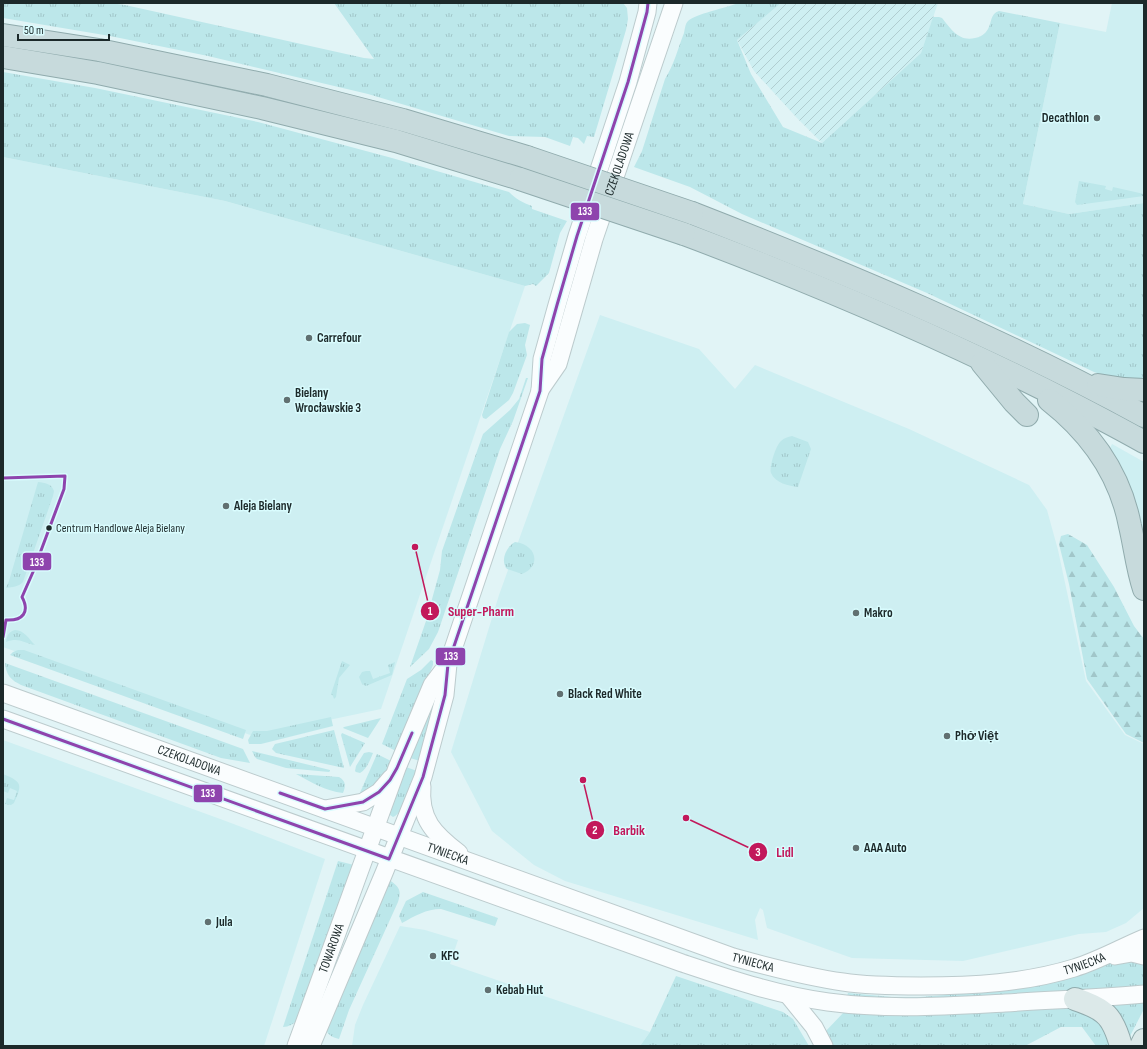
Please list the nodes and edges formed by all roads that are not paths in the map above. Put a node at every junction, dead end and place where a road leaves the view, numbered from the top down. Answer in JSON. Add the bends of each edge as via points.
{"nodes":[{"id":1,"x":648,"y":3,"type":"edge"},
{"id":2,"x":674,"y":3,"type":"edge"},
{"id":3,"x":3,"y":34,"type":"edge"},
{"id":4,"x":3,"y":57,"type":"edge"},
{"id":5,"x":976,"y":357,"type":"junction"},
{"id":6,"x":1006,"y":371,"type":"junction"},
{"id":7,"x":1079,"y":382,"type":"junction"},
{"id":8,"x":1144,"y":390,"type":"edge"},
{"id":9,"x":540,"y":391,"type":"junction"},
{"id":10,"x":1027,"y":415,"type":"dead end"},
{"id":11,"x":1144,"y":416,"type":"edge"},
{"id":12,"x":1144,"y":442,"type":"edge"},
{"id":13,"x":1144,"y":589,"type":"edge"},
{"id":14,"x":448,"y":664,"type":"junction"},
{"id":15,"x":3,"y":693,"type":"edge"},
{"id":16,"x":3,"y":719,"type":"edge"},
{"id":17,"x":397,"y":768,"type":"junction"},
{"id":18,"x":422,"y":777,"type":"junction"},
{"id":19,"x":325,"y":809,"type":"junction"},
{"id":20,"x":375,"y":827,"type":"junction"},
{"id":21,"x":398,"y":836,"type":"junction"},
{"id":22,"x":367,"y":850,"type":"junction"},
{"id":23,"x":390,"y":858,"type":"junction"},
{"id":24,"x":470,"y":861,"type":"junction"},
{"id":25,"x":1144,"y":938,"type":"edge"},
{"id":26,"x":1144,"y":956,"type":"edge"},
{"id":27,"x":1103,"y":958,"type":"junction"},
{"id":28,"x":1144,"y":994,"type":"edge"},
{"id":29,"x":788,"y":995,"type":"junction"},
{"id":30,"x":1075,"y":999,"type":"junction"},
{"id":31,"x":829,"y":1002,"type":"junction"},
{"id":32,"x":814,"y":1027,"type":"junction"},
{"id":33,"x":1144,"y":1040,"type":"edge"},
{"id":34,"x":296,"y":1046,"type":"edge"},
{"id":35,"x":312,"y":1046,"type":"edge"},
{"id":36,"x":824,"y":1046,"type":"edge"},
{"id":37,"x":1122,"y":1046,"type":"edge"},
{"id":38,"x":1141,"y":1046,"type":"edge"}],
"edges":[{"from":1,"to":9,"type":"street","name":"CZEKOLADOWA","via":[[628,82],[557,305],[542,359]]},
{"from":2,"to":9,"type":"street","name":"CZEKOLADOWA","via":[[594,239],[558,364]]},
{"from":3,"to":7,"type":"highway","bridge":true,"via":[[106,51],[267,85],[403,120],[527,157],[760,239],[921,307]]},
{"from":4,"to":5,"type":"highway","bridge":true,"via":[[98,73],[262,108],[396,141],[520,179],[684,234],[758,262]]},
{"from":5,"to":6,"type":"highway"},
{"from":5,"to":10,"type":"highway"},
{"from":6,"to":12,"type":"highway"},
{"from":6,"to":13,"type":"highway","via":[[1057,406],[1101,454],[1124,499]]},
{"from":7,"to":8,"type":"highway"},
{"from":7,"to":11,"type":"highway"},
{"from":9,"to":14,"type":"street","name":"CZEKOLADOWA"},
{"from":14,"to":17,"type":"street","name":"CZEKOLADOWA","via":[[432,685]]},
{"from":14,"to":18,"type":"street","name":"CZEKOLADOWA","via":[[446,695]]},
{"from":15,"to":19,"type":"street","name":"CZEKOLADOWA"},
{"from":16,"to":22,"type":"street","name":"CZEKOLADOWA"},
{"from":17,"to":19,"type":"street","via":[[379,792],[363,802]]},
{"from":17,"to":20,"type":"street","name":"CZEKOLADOWA"},
{"from":18,"to":21,"type":"street","name":"CZEKOLADOWA"},
{"from":18,"to":24,"type":"street","via":[[422,808],[429,825],[445,843]]},
{"from":19,"to":20,"type":"street","name":"CZEKOLADOWA"},
{"from":20,"to":21,"type":"street","name":"TYNIECKA"},
{"from":20,"to":22,"type":"street","name":"CZEKOLADOWA"},
{"from":21,"to":23,"type":"street","name":"CZEKOLADOWA"},
{"from":21,"to":24,"type":"street","name":"TYNIECKA"},
{"from":22,"to":23,"type":"street","name":"CZEKOLADOWA"},
{"from":22,"to":34,"type":"street","name":"TOWAROWA"},
{"from":23,"to":29,"type":"street","name":"TYNIECKA","via":[[682,964]]},
{"from":23,"to":35,"type":"street","name":"TOWAROWA"},
{"from":24,"to":27,"type":"street","name":"TYNIECKA","via":[[733,957],[843,982],[887,986],[998,983],[1050,974]]},
{"from":25,"to":27,"type":"street","name":"TYNIECKA"},
{"from":26,"to":27,"type":"street","via":[[1132,953]]},
{"from":28,"to":30,"type":"street","name":"TYNIECKA"},
{"from":29,"to":31,"type":"street","name":"TYNIECKA"},
{"from":29,"to":32,"type":"street"},
{"from":30,"to":31,"type":"street","name":"TYNIECKA","via":[[915,1007]]},
{"from":30,"to":37,"type":"main road","via":[[1104,1013]]},
{"from":31,"to":32,"type":"street"},
{"from":32,"to":36,"type":"street"},
{"from":33,"to":38,"type":"main road"}]}
